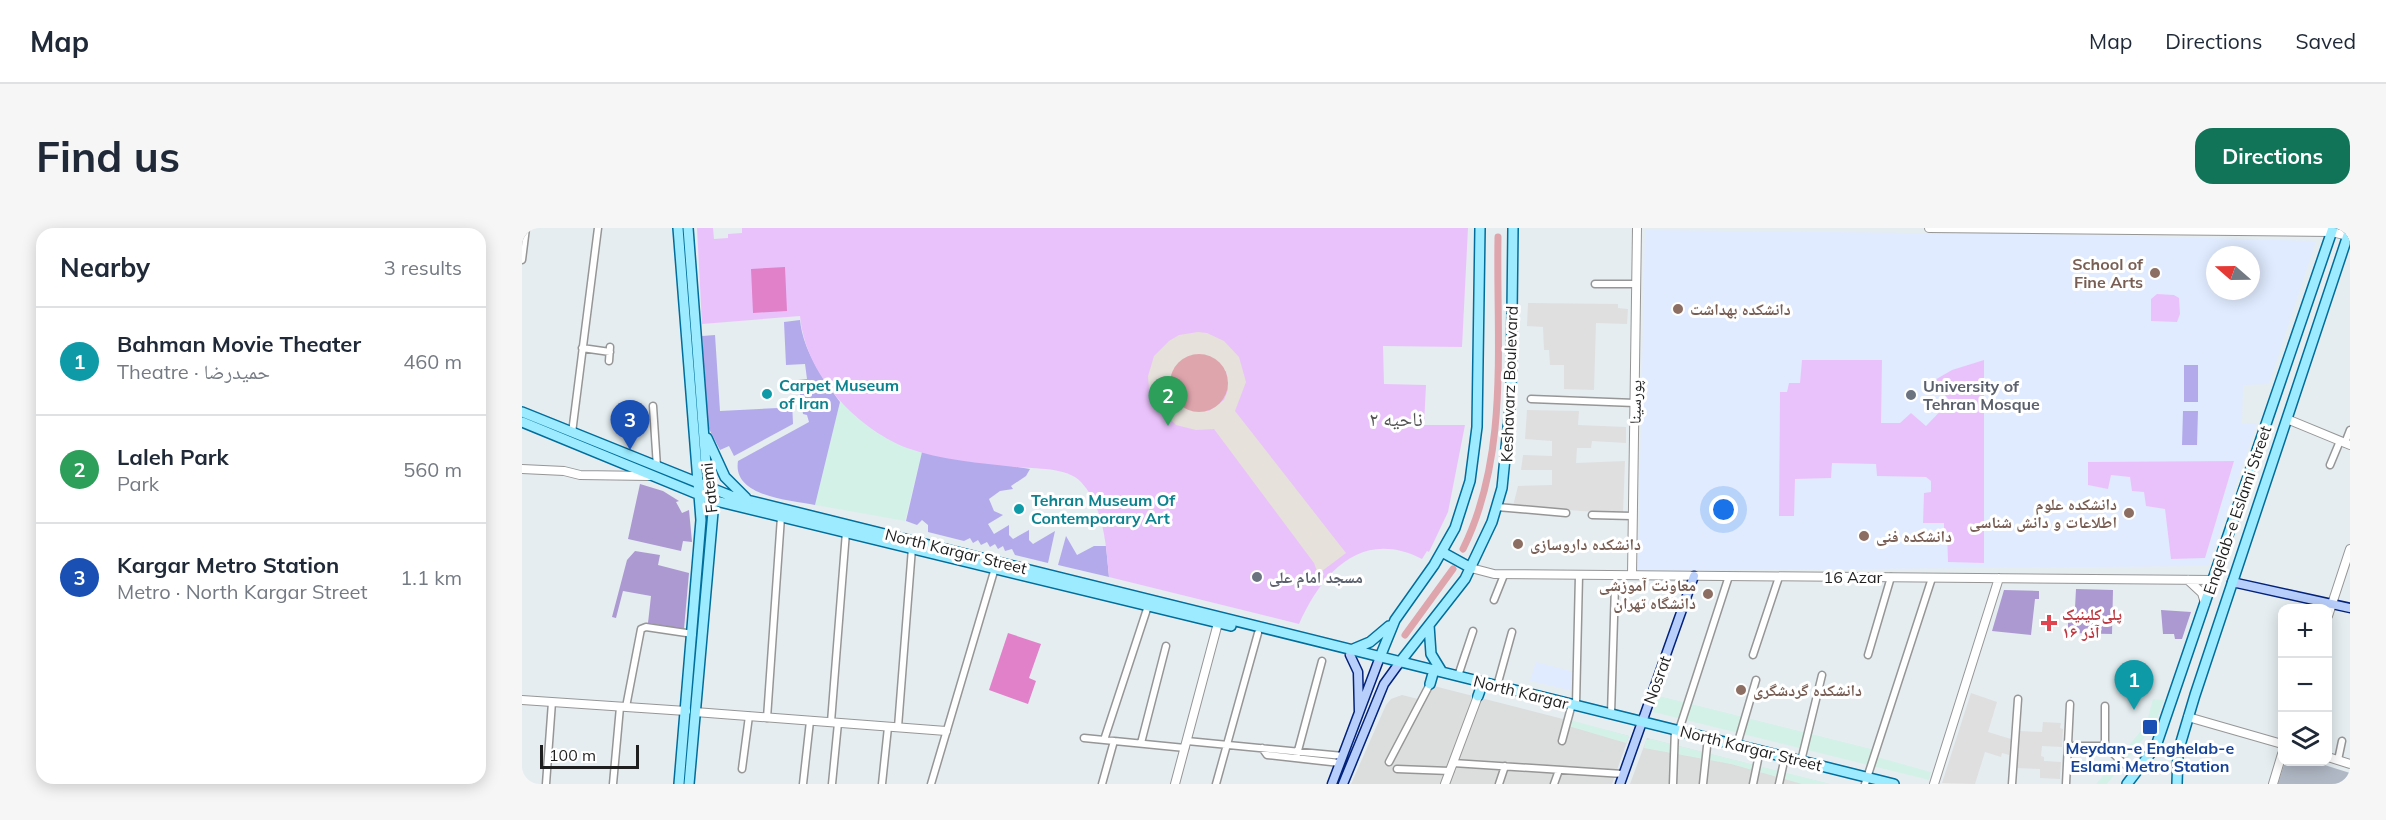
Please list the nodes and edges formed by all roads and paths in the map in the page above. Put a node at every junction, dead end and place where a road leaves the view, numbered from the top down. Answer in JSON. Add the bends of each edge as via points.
{"nodes":[{"id":1,"x":526,"y":228,"type":"edge"},
{"id":2,"x":598,"y":228,"type":"edge"},
{"id":3,"x":678,"y":228,"type":"edge"},
{"id":4,"x":688,"y":228,"type":"edge"},
{"id":5,"x":1480,"y":228,"type":"edge"},
{"id":6,"x":1513,"y":228,"type":"edge"},
{"id":7,"x":1637,"y":228,"type":"edge"},
{"id":8,"x":1929,"y":228,"type":"edge"},
{"id":9,"x":1935,"y":228,"type":"edge"},
{"id":10,"x":2019,"y":228,"type":"edge"},
{"id":11,"x":2094,"y":229,"type":"edge"},
{"id":12,"x":2174,"y":229,"type":"edge"},
{"id":13,"x":2332,"y":230,"type":"edge"},
{"id":14,"x":2349,"y":234,"type":"edge"},
{"id":15,"x":522,"y":260,"type":"edge"},
{"id":16,"x":686,"y":266,"type":"junction"},
{"id":17,"x":1595,"y":284,"type":"dead end"},
{"id":18,"x":1636,"y":284,"type":"junction"},
{"id":19,"x":582,"y":348,"type":"junction"},
{"id":20,"x":609,"y":362,"type":"dead end"},
{"id":21,"x":1531,"y":399,"type":"dead end"},
{"id":22,"x":1635,"y":403,"type":"junction"},
{"id":23,"x":653,"y":406,"type":"dead end"},
{"id":24,"x":522,"y":412,"type":"edge"},
{"id":25,"x":2270,"y":414,"type":"junction"},
{"id":26,"x":2287,"y":419,"type":"junction"},
{"id":27,"x":522,"y":422,"type":"edge"},
{"id":28,"x":703,"y":429,"type":"junction"},
{"id":29,"x":2350,"y":430,"type":"edge"},
{"id":30,"x":572,"y":433,"type":"junction"},
{"id":31,"x":2345,"y":443,"type":"edge"},
{"id":32,"x":589,"y":444,"type":"junction"},
{"id":33,"x":2330,"y":465,"type":"dead end"},
{"id":34,"x":522,"y":469,"type":"edge"},
{"id":35,"x":655,"y":471,"type":"junction"},
{"id":36,"x":698,"y":484,"type":"junction"},
{"id":37,"x":712,"y":494,"type":"junction"},
{"id":38,"x":699,"y":496,"type":"junction"},
{"id":39,"x":748,"y":500,"type":"junction"},
{"id":40,"x":1497,"y":507,"type":"junction"},
{"id":41,"x":782,"y":513,"type":"junction"},
{"id":42,"x":1566,"y":513,"type":"dead end"},
{"id":43,"x":1592,"y":515,"type":"dead end"},
{"id":44,"x":1632,"y":516,"type":"junction"},
{"id":45,"x":846,"y":528,"type":"junction"},
{"id":46,"x":912,"y":544,"type":"junction"},
{"id":47,"x":2350,"y":549,"type":"edge"},
{"id":48,"x":1442,"y":552,"type":"junction"},
{"id":49,"x":996,"y":564,"type":"junction"},
{"id":50,"x":1471,"y":568,"type":"junction"},
{"id":51,"x":1504,"y":574,"type":"junction"},
{"id":52,"x":1579,"y":575,"type":"junction"},
{"id":53,"x":1632,"y":575,"type":"junction"},
{"id":54,"x":1694,"y":576,"type":"junction"},
{"id":55,"x":1729,"y":576,"type":"junction"},
{"id":56,"x":1779,"y":577,"type":"junction"},
{"id":57,"x":1891,"y":578,"type":"junction"},
{"id":58,"x":1932,"y":578,"type":"junction"},
{"id":59,"x":1999,"y":578,"type":"junction"},
{"id":60,"x":2187,"y":580,"type":"junction"},
{"id":61,"x":2213,"y":580,"type":"junction"},
{"id":62,"x":2232,"y":582,"type":"junction"},
{"id":63,"x":1615,"y":586,"type":"dead end"},
{"id":64,"x":1494,"y":600,"type":"dead end"},
{"id":65,"x":1149,"y":602,"type":"junction"},
{"id":66,"x":2205,"y":603,"type":"junction"},
{"id":67,"x":2331,"y":604,"type":"joint"},
{"id":68,"x":2332,"y":604,"type":"edge"},
{"id":69,"x":2350,"y":608,"type":"edge"},
{"id":70,"x":1219,"y":620,"type":"junction"},
{"id":71,"x":1393,"y":623,"type":"junction"},
{"id":72,"x":1429,"y":624,"type":"junction"},
{"id":73,"x":1259,"y":630,"type":"junction"},
{"id":74,"x":1473,"y":631,"type":"dead end"},
{"id":75,"x":1512,"y":632,"type":"dead end"},
{"id":76,"x":693,"y":634,"type":"junction"},
{"id":77,"x":1166,"y":646,"type":"dead end"},
{"id":78,"x":1351,"y":652,"type":"junction"},
{"id":79,"x":1753,"y":655,"type":"dead end"},
{"id":80,"x":1868,"y":655,"type":"dead end"},
{"id":81,"x":1379,"y":659,"type":"junction"},
{"id":82,"x":1322,"y":662,"type":"dead end"},
{"id":83,"x":1400,"y":662,"type":"junction"},
{"id":84,"x":1438,"y":671,"type":"junction"},
{"id":85,"x":1822,"y":675,"type":"dead end"},
{"id":86,"x":1458,"y":676,"type":"junction"},
{"id":87,"x":1756,"y":680,"type":"dead end"},
{"id":88,"x":1484,"y":682,"type":"junction"},
{"id":89,"x":1430,"y":684,"type":"joint"},
{"id":90,"x":1497,"y":686,"type":"junction"},
{"id":91,"x":1478,"y":696,"type":"joint"},
{"id":92,"x":2018,"y":699,"type":"dead end"},
{"id":93,"x":522,"y":700,"type":"edge"},
{"id":94,"x":552,"y":702,"type":"junction"},
{"id":95,"x":2070,"y":704,"type":"dead end"},
{"id":96,"x":1574,"y":705,"type":"junction"},
{"id":97,"x":2105,"y":706,"type":"dead end"},
{"id":98,"x":623,"y":707,"type":"junction"},
{"id":99,"x":691,"y":712,"type":"junction"},
{"id":100,"x":1611,"y":714,"type":"junction"},
{"id":101,"x":749,"y":716,"type":"junction"},
{"id":102,"x":1359,"y":716,"type":"junction"},
{"id":103,"x":2188,"y":717,"type":"junction"},
{"id":104,"x":767,"y":718,"type":"junction"},
{"id":105,"x":810,"y":721,"type":"junction"},
{"id":106,"x":1642,"y":721,"type":"junction"},
{"id":107,"x":834,"y":723,"type":"junction"},
{"id":108,"x":888,"y":727,"type":"junction"},
{"id":109,"x":898,"y":727,"type":"junction"},
{"id":110,"x":1678,"y":730,"type":"junction"},
{"id":111,"x":946,"y":731,"type":"junction"},
{"id":112,"x":1084,"y":738,"type":"dead end"},
{"id":113,"x":1707,"y":738,"type":"junction"},
{"id":114,"x":1104,"y":740,"type":"junction"},
{"id":115,"x":1114,"y":741,"type":"junction"},
{"id":116,"x":1562,"y":741,"type":"dead end"},
{"id":117,"x":2342,"y":741,"type":"dead end"},
{"id":118,"x":1141,"y":743,"type":"junction"},
{"id":119,"x":2278,"y":743,"type":"edge"},
{"id":120,"x":1186,"y":745,"type":"junction"},
{"id":121,"x":1227,"y":745,"type":"junction"},
{"id":122,"x":1737,"y":745,"type":"junction"},
{"id":123,"x":2068,"y":746,"type":"junction"},
{"id":124,"x":2104,"y":746,"type":"junction"},
{"id":125,"x":1760,"y":750,"type":"junction"},
{"id":126,"x":1297,"y":755,"type":"junction"},
{"id":127,"x":1785,"y":757,"type":"junction"},
{"id":128,"x":2332,"y":758,"type":"edge"},
{"id":129,"x":1342,"y":759,"type":"junction"},
{"id":130,"x":2338,"y":760,"type":"junction"},
{"id":131,"x":1801,"y":761,"type":"junction"},
{"id":132,"x":1389,"y":762,"type":"dead end"},
{"id":133,"x":2350,"y":764,"type":"edge"},
{"id":134,"x":1505,"y":766,"type":"junction"},
{"id":135,"x":2279,"y":766,"type":"edge"},
{"id":136,"x":1452,"y":767,"type":"junction"},
{"id":137,"x":742,"y":769,"type":"dead end"},
{"id":138,"x":1397,"y":769,"type":"dead end"},
{"id":139,"x":1559,"y":770,"type":"junction"},
{"id":140,"x":1623,"y":774,"type":"junction"},
{"id":141,"x":2135,"y":774,"type":"junction"},
{"id":142,"x":1865,"y":781,"type":"edge"},
{"id":143,"x":546,"y":784,"type":"edge"},
{"id":144,"x":613,"y":784,"type":"edge"},
{"id":145,"x":679,"y":784,"type":"edge"},
{"id":146,"x":689,"y":784,"type":"edge"},
{"id":147,"x":803,"y":784,"type":"edge"},
{"id":148,"x":832,"y":784,"type":"edge"},
{"id":149,"x":882,"y":784,"type":"edge"},
{"id":150,"x":931,"y":784,"type":"edge"},
{"id":151,"x":1102,"y":784,"type":"edge"},
{"id":152,"x":1175,"y":784,"type":"edge"},
{"id":153,"x":1216,"y":784,"type":"edge"},
{"id":154,"x":1332,"y":784,"type":"edge"},
{"id":155,"x":1343,"y":784,"type":"edge"},
{"id":156,"x":1445,"y":784,"type":"edge"},
{"id":157,"x":1499,"y":784,"type":"edge"},
{"id":158,"x":1554,"y":784,"type":"edge"},
{"id":159,"x":1620,"y":784,"type":"edge"},
{"id":160,"x":1673,"y":784,"type":"edge"},
{"id":161,"x":1703,"y":784,"type":"edge"},
{"id":162,"x":1753,"y":784,"type":"edge"},
{"id":163,"x":1779,"y":784,"type":"edge"},
{"id":164,"x":1894,"y":784,"type":"edge"},
{"id":165,"x":1934,"y":784,"type":"edge"},
{"id":166,"x":2012,"y":784,"type":"edge"},
{"id":167,"x":2066,"y":784,"type":"edge"},
{"id":168,"x":2127,"y":784,"type":"edge"},
{"id":169,"x":2177,"y":784,"type":"edge"},
{"id":170,"x":2272,"y":784,"type":"edge"}],
"edges":[{"from":1,"to":15,"type":"street"},
{"from":2,"to":19,"type":"street"},
{"from":3,"to":16,"type":"main road","name":"Fatemi"},
{"from":4,"to":16,"type":"main road","name":"Fatemi"},
{"from":5,"to":48,"type":"main road","name":"Keshavarz Boulevard","via":[[1476,448],[1466,496]]},
{"from":6,"to":40,"type":"main road","name":"Keshavarz Boulevard","via":[[1510,424],[1506,470]]},
{"from":7,"to":18,"type":"street","name":"پورسینا"},
{"from":8,"to":9,"type":"street"},
{"from":9,"to":10,"type":"street"},
{"from":10,"to":11,"type":"street"},
{"from":11,"to":12,"type":"street"},
{"from":12,"to":13,"type":"street"},
{"from":13,"to":14,"type":"street"},
{"from":13,"to":25,"type":"main road","name":"Enqelab-e Eslami Street"},
{"from":14,"to":26,"type":"main road","name":"Enqelab-e Eslami Street"},
{"from":16,"to":28,"type":"main road","name":"Fatemi"},
{"from":16,"to":36,"type":"main road","name":"Fatemi"},
{"from":17,"to":18,"type":"street"},
{"from":18,"to":22,"type":"street","name":"پورسینا"},
{"from":19,"to":20,"type":"street","via":[[610,350]]},
{"from":19,"to":30,"type":"street"},
{"from":21,"to":22,"type":"street"},
{"from":22,"to":44,"type":"street","name":"پورسینا"},
{"from":23,"to":35,"type":"street"},
{"from":24,"to":30,"type":"main road"},
{"from":25,"to":26,"type":"main road"},
{"from":25,"to":61,"type":"main road","name":"Enqelab-e Eslami Street"},
{"from":26,"to":31,"type":"street"},
{"from":26,"to":62,"type":"main road","name":"Enqelab-e Eslami Street"},
{"from":27,"to":32,"type":"main road"},
{"from":28,"to":37,"type":"main road","name":"Fatemi"},
{"from":28,"to":39,"type":"main road","via":[[725,477]]},
{"from":29,"to":31,"type":"street"},
{"from":30,"to":32,"type":"main road"},
{"from":31,"to":33,"type":"street"},
{"from":32,"to":35,"type":"main road"},
{"from":34,"to":35,"type":"street","via":[[580,475]]},
{"from":35,"to":36,"type":"main road"},
{"from":35,"to":38,"type":"main road"},
{"from":36,"to":37,"type":"main road"},
{"from":36,"to":38,"type":"main road","name":"Fatemi"},
{"from":37,"to":38,"type":"main road"},
{"from":37,"to":39,"type":"main road"},
{"from":37,"to":41,"type":"main road"},
{"from":37,"to":99,"type":"main road","name":"Fatemi"},
{"from":38,"to":76,"type":"main road","name":"Fatemi","via":[[700,543]]},
{"from":39,"to":41,"type":"main road"},
{"from":40,"to":42,"type":"street"},
{"from":40,"to":50,"type":"main road","name":"Keshavarz Boulevard"},
{"from":41,"to":45,"type":"main road","name":"North Kargar Street"},
{"from":41,"to":104,"type":"street"},
{"from":43,"to":44,"type":"street"},
{"from":44,"to":53,"type":"street","name":"پورسینا"},
{"from":45,"to":46,"type":"main road","name":"North Kargar Street"},
{"from":45,"to":107,"type":"street"},
{"from":46,"to":49,"type":"main road","name":"North Kargar Street"},
{"from":46,"to":109,"type":"street"},
{"from":47,"to":67,"type":"street"},
{"from":48,"to":50,"type":"main road"},
{"from":48,"to":71,"type":"main road","name":"Keshavarz Boulevard"},
{"from":49,"to":65,"type":"main road","name":"North Kargar Street"},
{"from":49,"to":111,"type":"street"},
{"from":50,"to":51,"type":"street","name":"16 Azar"},
{"from":50,"to":72,"type":"main road","name":"Keshavarz Boulevard"},
{"from":51,"to":52,"type":"street","name":"16 Azar"},
{"from":51,"to":64,"type":"street"},
{"from":52,"to":53,"type":"street","name":"16 Azar"},
{"from":52,"to":96,"type":"street"},
{"from":53,"to":54,"type":"street","name":"16 Azar"},
{"from":54,"to":55,"type":"street","name":"16 Azar"},
{"from":54,"to":106,"type":"main road","name":"Nosrat"},
{"from":55,"to":56,"type":"street","name":"16 Azar"},
{"from":55,"to":110,"type":"street"},
{"from":56,"to":57,"type":"street","name":"16 Azar"},
{"from":56,"to":79,"type":"street"},
{"from":57,"to":58,"type":"street","name":"16 Azar"},
{"from":57,"to":80,"type":"street"},
{"from":58,"to":59,"type":"street","name":"16 Azar"},
{"from":58,"to":142,"type":"street"},
{"from":59,"to":60,"type":"street","name":"16 Azar"},
{"from":59,"to":165,"type":"street"},
{"from":60,"to":61,"type":"street","name":"16 Azar"},
{"from":60,"to":66,"type":"street","via":[[2194,583]]},
{"from":61,"to":62,"type":"main road"},
{"from":61,"to":66,"type":"main road","name":"Enqelab-e Eslami Street"},
{"from":62,"to":67,"type":"main road"},
{"from":62,"to":103,"type":"main road","name":"Enqelab-e Eslami Street"},
{"from":63,"to":100,"type":"street"},
{"from":65,"to":70,"type":"main road","name":"North Kargar Street"},
{"from":65,"to":114,"type":"street"},
{"from":66,"to":141,"type":"main road","name":"Enqelab-e Eslami Street","via":[[2156,746]]},
{"from":68,"to":69,"type":"main road"},
{"from":70,"to":73,"type":"main road","name":"North Kargar Street"},
{"from":70,"to":120,"type":"street"},
{"from":71,"to":78,"type":"main road"},
{"from":71,"to":81,"type":"main road","name":"Keshavarz Boulevard"},
{"from":72,"to":83,"type":"main road","name":"Keshavarz Boulevard"},
{"from":72,"to":84,"type":"main road","via":[[1431,654]]},
{"from":73,"to":78,"type":"main road"},
{"from":73,"to":121,"type":"street"},
{"from":74,"to":86,"type":"street"},
{"from":75,"to":90,"type":"street"},
{"from":76,"to":98,"type":"street","via":[[641,629]]},
{"from":76,"to":99,"type":"main road","name":"Fatemi"},
{"from":77,"to":118,"type":"street"},
{"from":78,"to":81,"type":"main road"},
{"from":78,"to":102,"type":"main road","via":[[1358,672]]},
{"from":81,"to":83,"type":"main road"},
{"from":81,"to":102,"type":"main road","name":"Keshavarz Boulevard"},
{"from":82,"to":126,"type":"street"},
{"from":83,"to":84,"type":"main road","name":"North Kargar"},
{"from":83,"to":155,"type":"main road","name":"Keshavarz Boulevard","via":[[1384,684]]},
{"from":84,"to":86,"type":"main road","name":"North Kargar"},
{"from":84,"to":89,"type":"main road"},
{"from":85,"to":131,"type":"street"},
{"from":86,"to":88,"type":"main road","name":"North Kargar"},
{"from":87,"to":122,"type":"street"},
{"from":88,"to":90,"type":"main road","name":"North Kargar"},
{"from":88,"to":91,"type":"main road"},
{"from":89,"to":132,"type":"street"},
{"from":90,"to":96,"type":"main road","name":"North Kargar"},
{"from":91,"to":136,"type":"street"},
{"from":92,"to":166,"type":"street"},
{"from":93,"to":94,"type":"street"},
{"from":94,"to":98,"type":"street"},
{"from":94,"to":143,"type":"street"},
{"from":95,"to":123,"type":"street"},
{"from":96,"to":100,"type":"main road","name":"North Kargar"},
{"from":96,"to":116,"type":"street"},
{"from":97,"to":124,"type":"street"},
{"from":98,"to":99,"type":"street"},
{"from":98,"to":144,"type":"street"},
{"from":99,"to":101,"type":"street"},
{"from":99,"to":145,"type":"main road","name":"Fatemi"},
{"from":99,"to":146,"type":"main road","name":"Fatemi"},
{"from":100,"to":106,"type":"main road","name":"North Kargar"},
{"from":101,"to":104,"type":"street"},
{"from":101,"to":137,"type":"street"},
{"from":102,"to":129,"type":"main road","name":"Keshavarz Boulevard"},
{"from":103,"to":119,"type":"street"},
{"from":103,"to":169,"type":"main road","name":"Enqelab-e Eslami Street","via":[[2178,752]]},
{"from":104,"to":105,"type":"street"},
{"from":105,"to":107,"type":"street"},
{"from":105,"to":147,"type":"street"},
{"from":106,"to":110,"type":"main road","name":"North Kargar Street"},
{"from":106,"to":140,"type":"main road","name":"Nosrat"},
{"from":107,"to":108,"type":"street"},
{"from":107,"to":148,"type":"street"},
{"from":108,"to":109,"type":"street"},
{"from":108,"to":149,"type":"street"},
{"from":109,"to":111,"type":"street"},
{"from":110,"to":113,"type":"main road","name":"North Kargar Street"},
{"from":110,"to":160,"type":"street"},
{"from":111,"to":150,"type":"street"},
{"from":112,"to":114,"type":"street"},
{"from":113,"to":122,"type":"main road","name":"North Kargar Street"},
{"from":113,"to":161,"type":"street"},
{"from":114,"to":115,"type":"street"},
{"from":115,"to":118,"type":"street"},
{"from":115,"to":151,"type":"street"},
{"from":117,"to":130,"type":"street"},
{"from":118,"to":120,"type":"street"},
{"from":120,"to":121,"type":"street"},
{"from":120,"to":152,"type":"street"},
{"from":121,"to":126,"type":"street"},
{"from":121,"to":153,"type":"street"},
{"from":122,"to":125,"type":"main road","name":"North Kargar Street"},
{"from":123,"to":124,"type":"street"},
{"from":123,"to":167,"type":"street"},
{"from":124,"to":141,"type":"street"},
{"from":125,"to":127,"type":"main road","name":"North Kargar Street"},
{"from":125,"to":162,"type":"street"},
{"from":126,"to":129,"type":"street"},
{"from":127,"to":131,"type":"main road","name":"North Kargar Street"},
{"from":127,"to":163,"type":"street"},
{"from":128,"to":130,"type":"street"},
{"from":129,"to":154,"type":"main road","name":"Keshavarz Boulevard"},
{"from":130,"to":133,"type":"street"},
{"from":131,"to":142,"type":"main road","name":"North Kargar Street"},
{"from":134,"to":136,"type":"street"},
{"from":134,"to":139,"type":"street"},
{"from":134,"to":157,"type":"street"},
{"from":135,"to":170,"type":"street"},
{"from":136,"to":138,"type":"street"},
{"from":136,"to":156,"type":"street"},
{"from":139,"to":140,"type":"street"},
{"from":139,"to":158,"type":"street"},
{"from":140,"to":159,"type":"main road","name":"Nosrat"},
{"from":141,"to":168,"type":"main road","name":"Enqelab-e Eslami Street"},
{"from":142,"to":164,"type":"main road","name":"North Kargar Street"}]}
